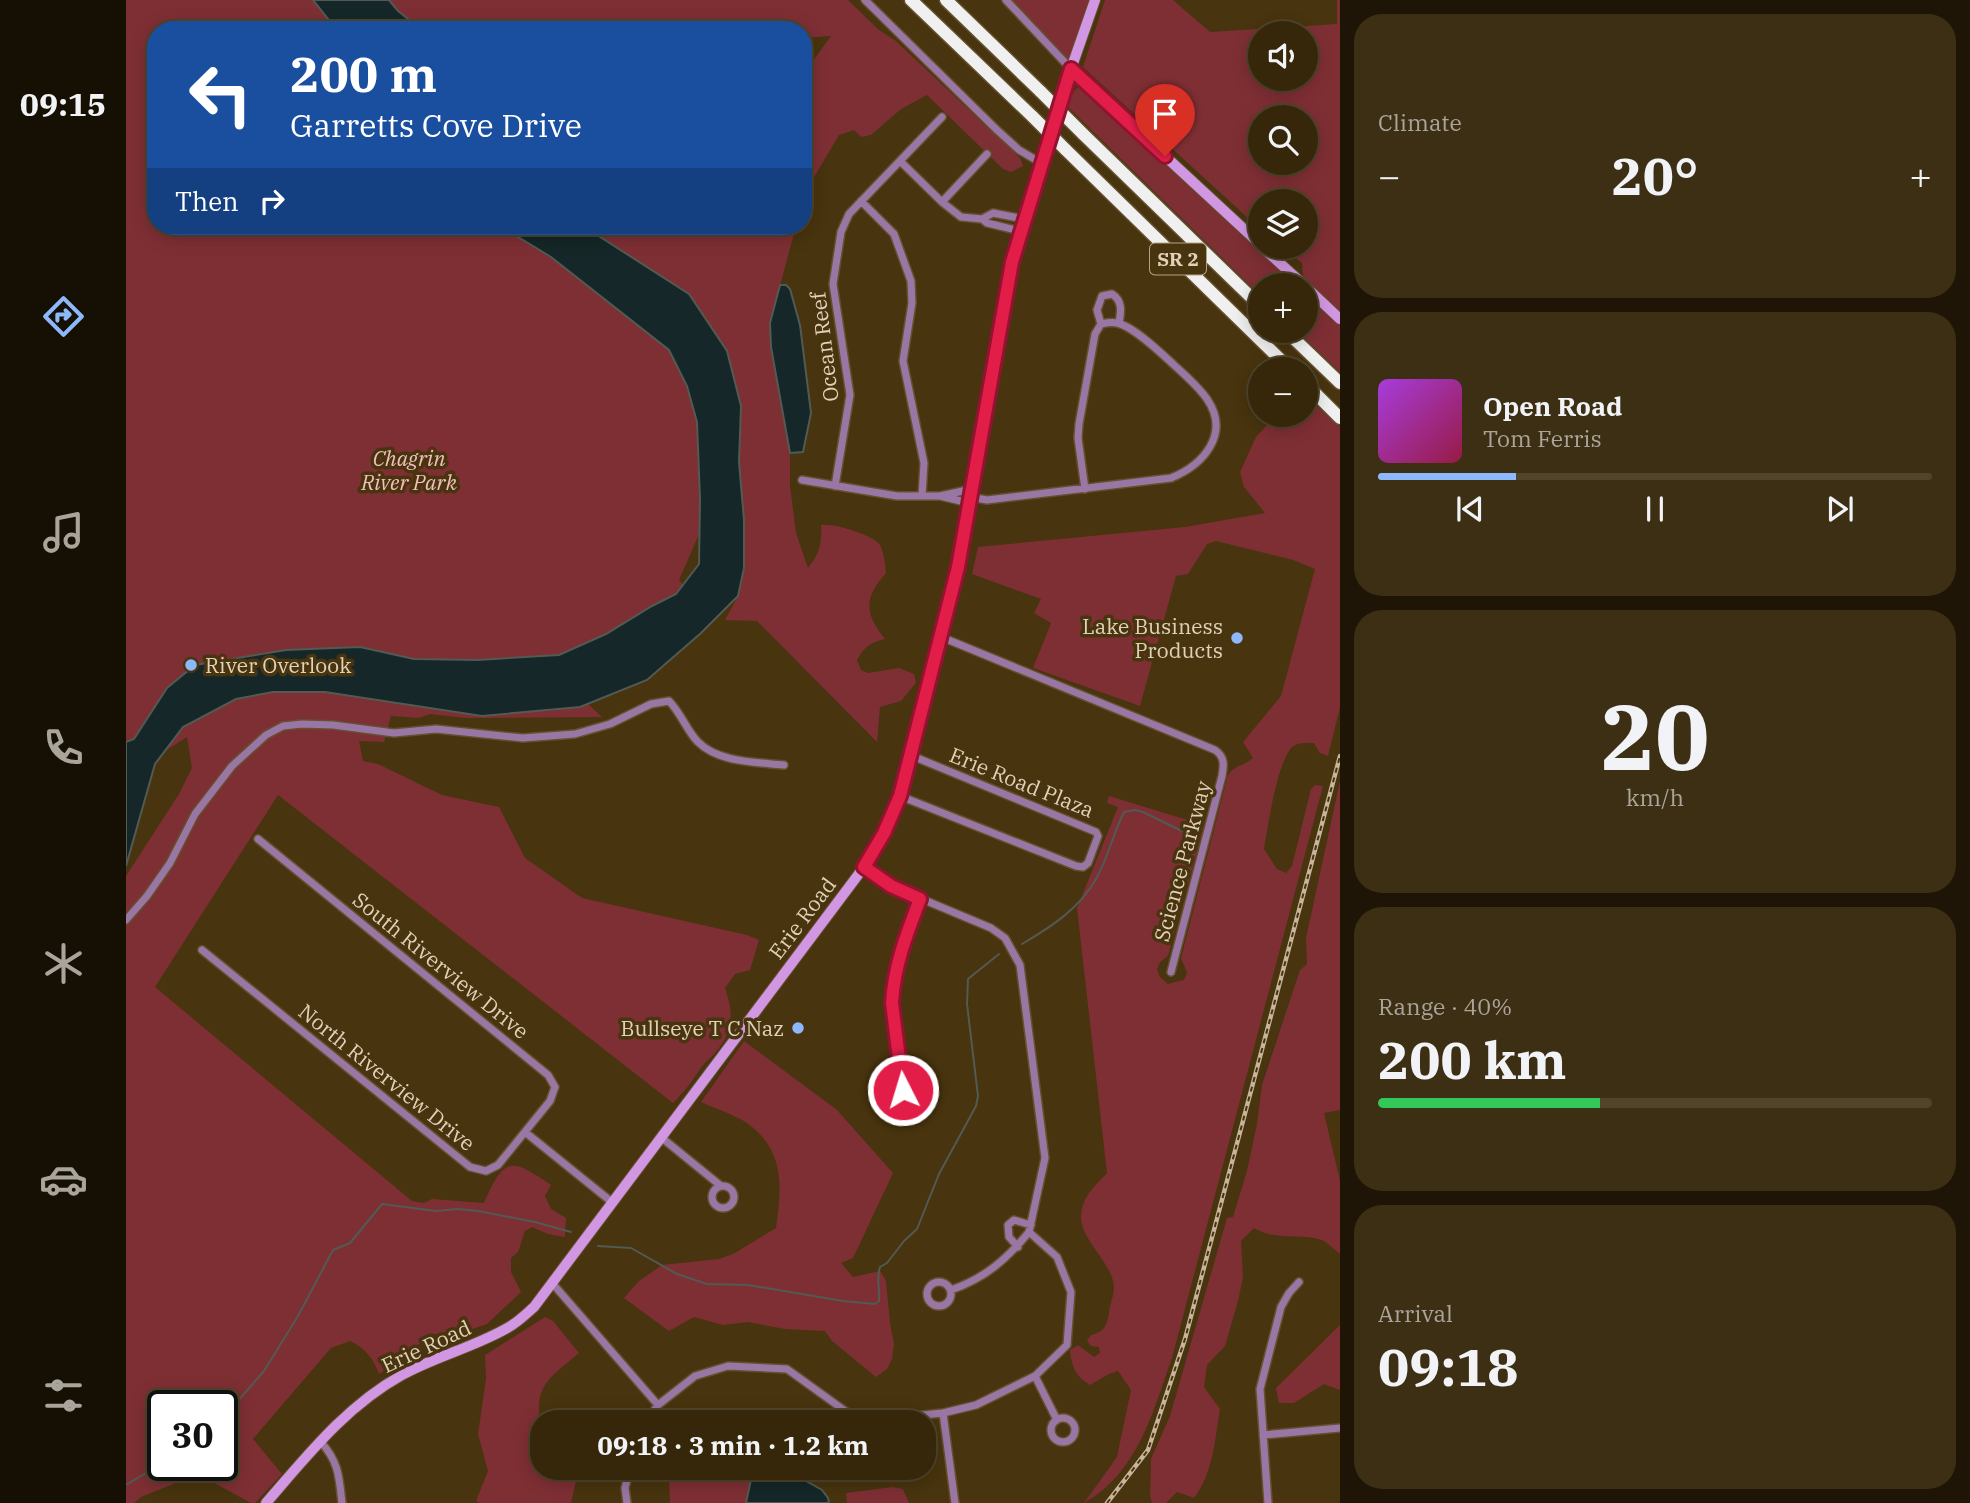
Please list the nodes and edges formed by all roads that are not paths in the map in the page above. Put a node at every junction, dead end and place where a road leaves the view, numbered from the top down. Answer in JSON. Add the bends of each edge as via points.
{"nodes":[{"id":1,"x":865,"y":0,"type":"edge"},
{"id":2,"x":911,"y":0,"type":"edge"},
{"id":3,"x":946,"y":0,"type":"edge"},
{"id":4,"x":1006,"y":0,"type":"edge"},
{"id":5,"x":1095,"y":0,"type":"edge"},
{"id":6,"x":1071,"y":69,"type":"junction"},
{"id":7,"x":942,"y":117,"type":"dead end"},
{"id":8,"x":987,"y":154,"type":"dead end"},
{"id":9,"x":900,"y":161,"type":"junction"},
{"id":10,"x":1042,"y":164,"type":"junction"},
{"id":11,"x":861,"y":201,"type":"junction"},
{"id":12,"x":942,"y":202,"type":"junction"},
{"id":13,"x":982,"y":219,"type":"junction"},
{"id":14,"x":1024,"y":219,"type":"junction"},
{"id":15,"x":1020,"y":231,"type":"junction"},
{"id":16,"x":1248,"y":234,"type":"edge"},
{"id":17,"x":1275,"y":259,"type":"edge"},
{"id":18,"x":1291,"y":273,"type":"edge"},
{"id":19,"x":1248,"y":294,"type":"edge"},
{"id":20,"x":1318,"y":298,"type":"edge"},
{"id":21,"x":1340,"y":319,"type":"edge"},
{"id":22,"x":1119,"y":323,"type":"junction"},
{"id":23,"x":1101,"y":324,"type":"junction"},
{"id":24,"x":1298,"y":343,"type":"edge"},
{"id":25,"x":1278,"y":357,"type":"edge"},
{"id":26,"x":1340,"y":383,"type":"edge"},
{"id":27,"x":1318,"y":396,"type":"edge"},
{"id":28,"x":1340,"y":418,"type":"edge"},
{"id":29,"x":802,"y":480,"type":"dead end"},
{"id":30,"x":835,"y":486,"type":"junction"},
{"id":31,"x":1085,"y":489,"type":"junction"},
{"id":32,"x":922,"y":496,"type":"junction"},
{"id":33,"x":940,"y":496,"type":"junction"},
{"id":34,"x":970,"y":496,"type":"junction"},
{"id":35,"x":939,"y":636,"type":"junction"},
{"id":36,"x":910,"y":755,"type":"junction"},
{"id":37,"x":784,"y":765,"type":"dead end"},
{"id":38,"x":900,"y":796,"type":"junction"},
{"id":39,"x":258,"y":839,"type":"dead end"},
{"id":40,"x":864,"y":867,"type":"junction"},
{"id":41,"x":920,"y":899,"type":"junction"},
{"id":42,"x":126,"y":920,"type":"edge"},
{"id":43,"x":202,"y":950,"type":"dead end"},
{"id":44,"x":1171,"y":972,"type":"dead end"},
{"id":45,"x":904,"y":1084,"type":"dead end"},
{"id":46,"x":525,"y":1132,"type":"junction"},
{"id":47,"x":662,"y":1138,"type":"junction"},
{"id":48,"x":720,"y":1186,"type":"dead end"},
{"id":49,"x":613,"y":1203,"type":"junction"},
{"id":50,"x":1030,"y":1229,"type":"junction"},
{"id":51,"x":1017,"y":1247,"type":"junction"},
{"id":52,"x":1299,"y":1282,"type":"dead end"},
{"id":53,"x":553,"y":1284,"type":"junction"},
{"id":54,"x":951,"y":1290,"type":"dead end"},
{"id":55,"x":1035,"y":1376,"type":"junction"},
{"id":56,"x":658,"y":1405,"type":"junction"},
{"id":57,"x":654,"y":1410,"type":"edge"},
{"id":58,"x":943,"y":1413,"type":"junction"},
{"id":59,"x":1057,"y":1420,"type":"dead end"},
{"id":60,"x":1340,"y":1428,"type":"edge"},
{"id":61,"x":1263,"y":1435,"type":"junction"},
{"id":62,"x":320,"y":1441,"type":"junction"},
{"id":63,"x":627,"y":1480,"type":"edge"},
{"id":64,"x":266,"y":1503,"type":"edge"},
{"id":65,"x":342,"y":1503,"type":"edge"},
{"id":66,"x":627,"y":1503,"type":"edge"},
{"id":67,"x":955,"y":1503,"type":"edge"},
{"id":68,"x":1268,"y":1503,"type":"edge"}],
"edges":[{"from":1,"to":10,"type":"street","via":[[997,130]]},
{"from":2,"to":25,"type":"highway","number":"SR 2","bridge":true},
{"from":3,"to":19,"type":"highway","number":"SR 2","bridge":true},
{"from":4,"to":6,"type":"street"},
{"from":5,"to":6,"type":"street","name":"Erie Road"},
{"from":6,"to":10,"type":"street","name":"Erie Road"},
{"from":6,"to":16,"type":"street"},
{"from":7,"to":9,"type":"street","name":"Ocean Reef"},
{"from":8,"to":12,"type":"street"},
{"from":9,"to":11,"type":"street","name":"Ocean Reef"},
{"from":9,"to":12,"type":"street"},
{"from":10,"to":14,"type":"street","name":"Erie Road"},
{"from":11,"to":30,"type":"street","name":"Ocean Reef","via":[[844,222],[833,284],[850,395]]},
{"from":11,"to":32,"type":"street","via":[[894,234],[911,281],[903,361],[924,463]]},
{"from":12,"to":13,"type":"street","via":[[961,217]]},
{"from":13,"to":14,"type":"street","via":[[993,213]]},
{"from":13,"to":15,"type":"street"},
{"from":14,"to":15,"type":"street","name":"Erie Road"},
{"from":15,"to":34,"type":"street","name":"Erie Road"},
{"from":17,"to":18,"type":"street"},
{"from":20,"to":21,"type":"street"},
{"from":22,"to":23,"type":"street"},
{"from":22,"to":23,"type":"street","via":[[1119,302],[1106,294],[1098,303]]},
{"from":22,"to":31,"type":"street","via":[[1151,343],[1208,401],[1214,438],[1197,464],[1171,478]]},
{"from":23,"to":31,"type":"street","via":[[1095,334],[1079,424]]},
{"from":24,"to":26,"type":"highway"},
{"from":27,"to":28,"type":"highway"},
{"from":29,"to":30,"type":"street"},
{"from":30,"to":32,"type":"street"},
{"from":31,"to":34,"type":"street","via":[[987,500]]},
{"from":32,"to":33,"type":"street"},
{"from":33,"to":34,"type":"street"},
{"from":33,"to":34,"type":"street"},
{"from":34,"to":35,"type":"street","name":"Erie Road","via":[[958,567]]},
{"from":35,"to":36,"type":"street","name":"Erie Road"},
{"from":35,"to":44,"type":"street","name":"Science Parkway","via":[[1215,750],[1223,758]]},
{"from":36,"to":38,"type":"street","name":"Erie Road"},
{"from":36,"to":38,"type":"street","name":"Erie Road Plaza","via":[[1098,836],[1088,863],[1076,866]]},
{"from":37,"to":42,"type":"street","via":[[709,751],[696,741],[669,701],[575,734],[523,738],[436,729],[394,733],[333,725],[283,726],[266,734],[232,766],[195,814],[170,863]]},
{"from":38,"to":40,"type":"street","name":"Erie Road"},
{"from":39,"to":46,"type":"street","name":"South Riverview Drive","via":[[548,1074],[555,1087],[553,1094]]},
{"from":40,"to":41,"type":"street"},
{"from":40,"to":47,"type":"street","name":"Erie Road"},
{"from":41,"to":45,"type":"street","via":[[901,946],[893,989]]},
{"from":41,"to":50,"type":"street","via":[[991,928],[1005,938],[1020,965],[1045,1158]]},
{"from":43,"to":46,"type":"street","name":"North Riverview Drive","via":[[470,1167],[492,1170]]},
{"from":46,"to":49,"type":"street"},
{"from":47,"to":48,"type":"street"},
{"from":47,"to":49,"type":"street","name":"Erie Road"},
{"from":49,"to":53,"type":"street","name":"Erie Road"},
{"from":50,"to":51,"type":"street"},
{"from":50,"to":51,"type":"street","via":[[1014,1220],[1008,1225],[1009,1237]]},
{"from":50,"to":55,"type":"street","via":[[1056,1257],[1071,1292],[1067,1345]]},
{"from":51,"to":54,"type":"street","via":[[998,1266]]},
{"from":52,"to":61,"type":"street","via":[[1282,1307],[1261,1389]]},
{"from":53,"to":56,"type":"street"},
{"from":53,"to":62,"type":"street","name":"Erie Road","via":[[512,1326],[401,1376],[363,1401]]},
{"from":55,"to":58,"type":"street","via":[[976,1405]]},
{"from":55,"to":59,"type":"street"},
{"from":56,"to":57,"type":"street"},
{"from":56,"to":58,"type":"street","via":[[695,1376],[728,1366],[787,1370],[848,1413],[873,1420]]},
{"from":58,"to":67,"type":"street"},
{"from":60,"to":61,"type":"street"},
{"from":61,"to":68,"type":"street"},
{"from":62,"to":64,"type":"street","name":"Erie Road"},
{"from":62,"to":65,"type":"street","via":[[338,1466]]},
{"from":63,"to":66,"type":"street"}]}
